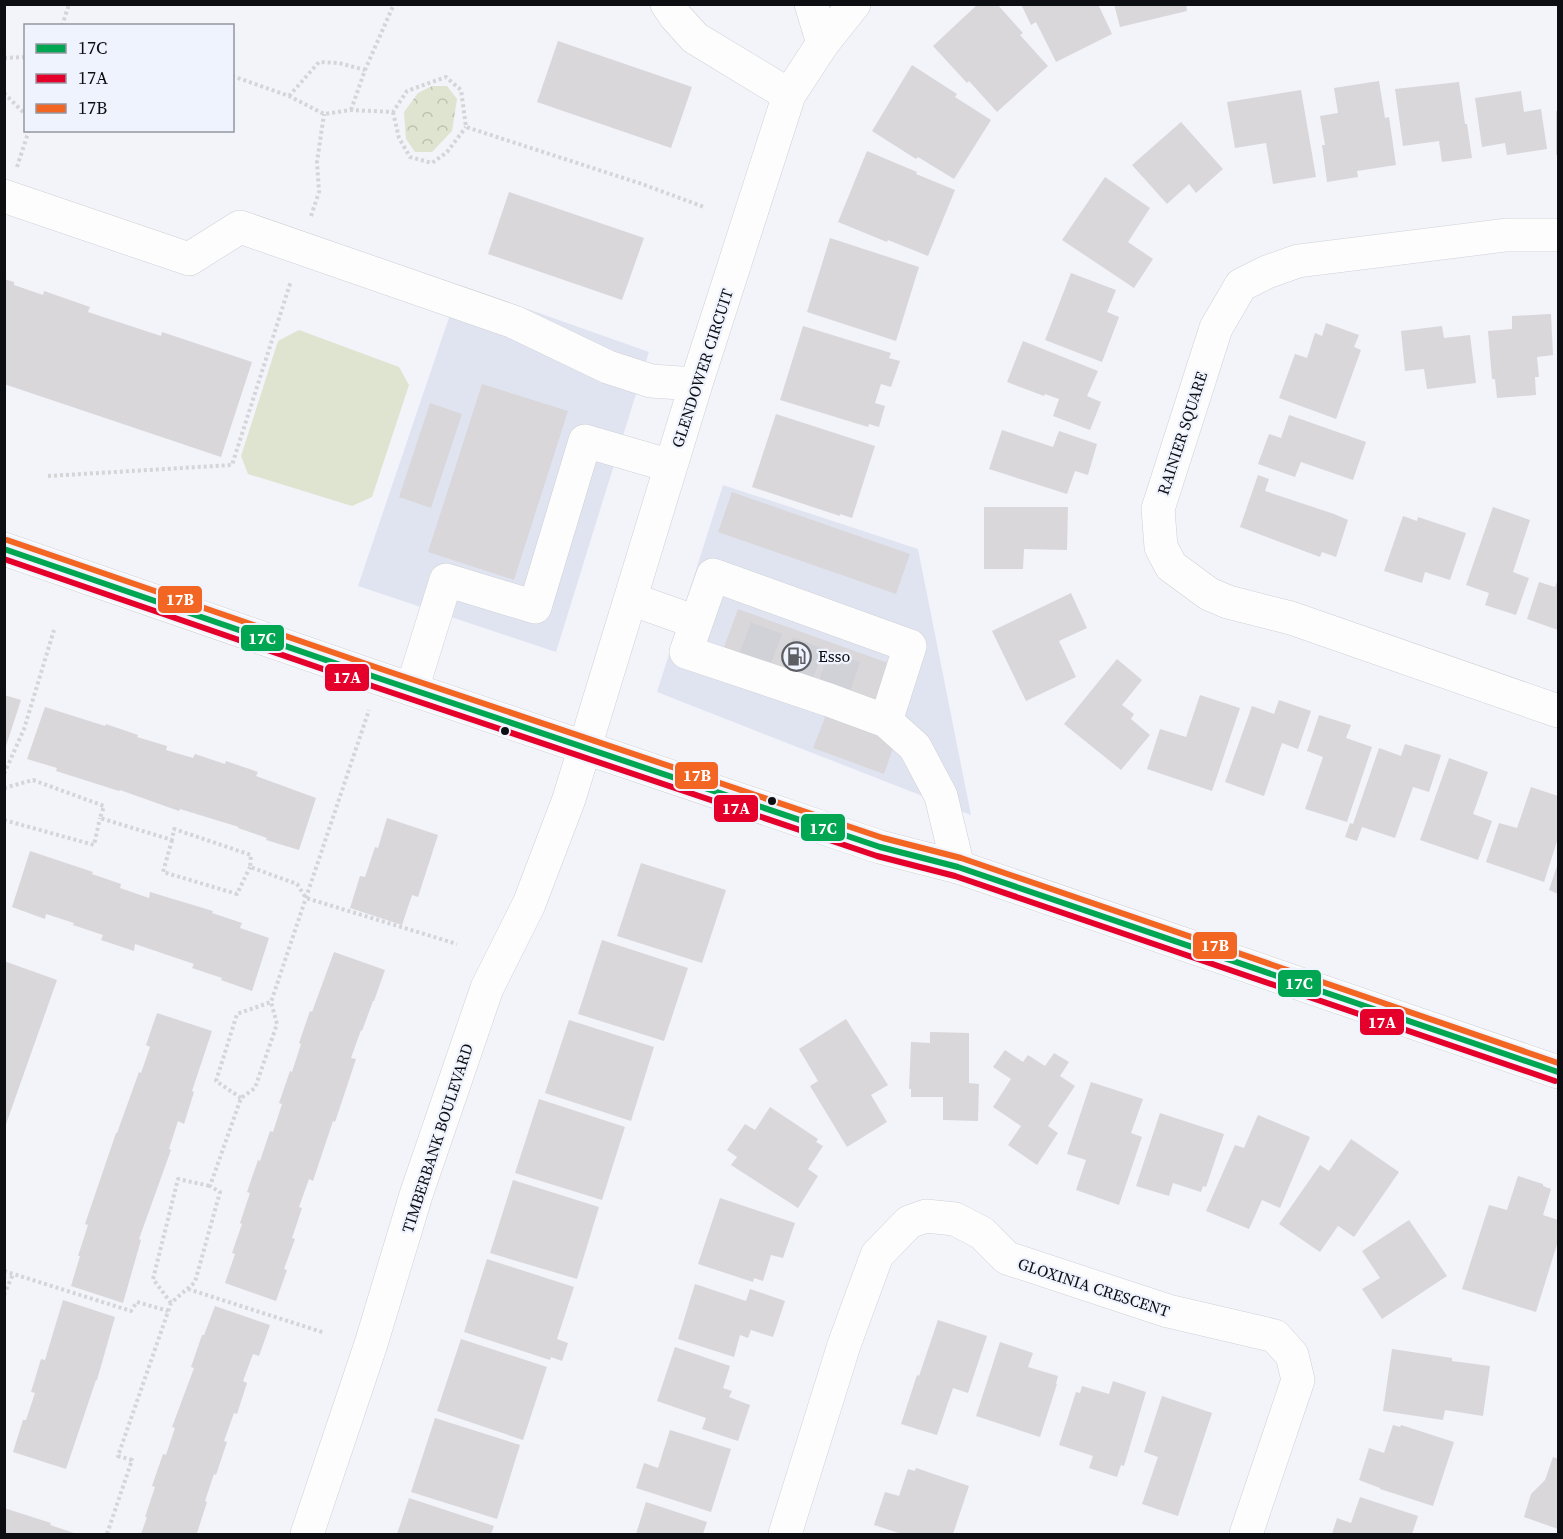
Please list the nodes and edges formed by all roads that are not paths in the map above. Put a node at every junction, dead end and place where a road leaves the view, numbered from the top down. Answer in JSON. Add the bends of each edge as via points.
{"nodes":[{"id":1,"x":667,"y":4,"type":"edge"},
{"id":2,"x":811,"y":4,"type":"edge"},
{"id":3,"x":854,"y":4,"type":"edge"},
{"id":4,"x":823,"y":43,"type":"junction"},
{"id":5,"x":789,"y":95,"type":"junction"},
{"id":6,"x":4,"y":196,"type":"edge"},
{"id":7,"x":1558,"y":235,"type":"edge"},
{"id":8,"x":696,"y":384,"type":"junction"},
{"id":9,"x":671,"y":466,"type":"junction"},
{"id":10,"x":4,"y":549,"type":"edge"},
{"id":11,"x":631,"y":599,"type":"junction"},
{"id":12,"x":696,"y":622,"type":"junction"},
{"id":13,"x":412,"y":689,"type":"junction"},
{"id":14,"x":1558,"y":711,"type":"edge"},
{"id":15,"x":886,"y":721,"type":"junction"},
{"id":16,"x":585,"y":748,"type":"junction"},
{"id":17,"x":958,"y":867,"type":"junction"},
{"id":18,"x":1558,"y":1072,"type":"edge"},
{"id":19,"x":307,"y":1534,"type":"edge"},
{"id":20,"x":785,"y":1534,"type":"edge"},
{"id":21,"x":1246,"y":1534,"type":"edge"}],
"edges":[{"from":1,"to":5,"type":"street","via":[[695,38]]},
{"from":2,"to":4,"type":"street"},
{"from":3,"to":4,"type":"street","name":"GLENDOWER CIRCUIT"},
{"from":4,"to":5,"type":"street","name":"GLENDOWER CIRCUIT"},
{"from":5,"to":8,"type":"street","name":"GLENDOWER CIRCUIT"},
{"from":6,"to":8,"type":"street","via":[[189,259],[240,227],[514,322],[619,370],[651,381]]},
{"from":7,"to":14,"type":"street","name":"RAINIER SQUARE","via":[[1506,235],[1298,261],[1241,285],[1215,328],[1158,509],[1161,547],[1171,566],[1209,594],[1291,618]]},
{"from":8,"to":9,"type":"street","name":"GLENDOWER CIRCUIT"},
{"from":9,"to":11,"type":"street","name":"GLENDOWER CIRCUIT"},
{"from":9,"to":13,"type":"street","via":[[585,441],[535,607],[446,580]]},
{"from":10,"to":13,"type":"street"},
{"from":11,"to":12,"type":"street"},
{"from":11,"to":16,"type":"street","name":"GLENDOWER CIRCUIT"},
{"from":12,"to":15,"type":"street","via":[[686,652],[752,666],[832,694]]},
{"from":12,"to":15,"type":"street","via":[[713,575],[774,609],[852,636],[910,646]]},
{"from":13,"to":16,"type":"street"},
{"from":15,"to":17,"type":"street","via":[[915,747],[941,796]]},
{"from":16,"to":17,"type":"street","via":[[880,847]]},
{"from":16,"to":19,"type":"street","name":"TIMBERBANK BOULEVARD","via":[[529,904],[487,988]]},
{"from":17,"to":18,"type":"street"},
{"from":20,"to":21,"type":"street","name":"GLOXINIA CRESCENT","via":[[844,1345],[877,1255],[909,1222],[926,1216],[955,1219],[982,1233],[1007,1258],[1168,1311],[1275,1336],[1292,1355],[1298,1380]]}]}
